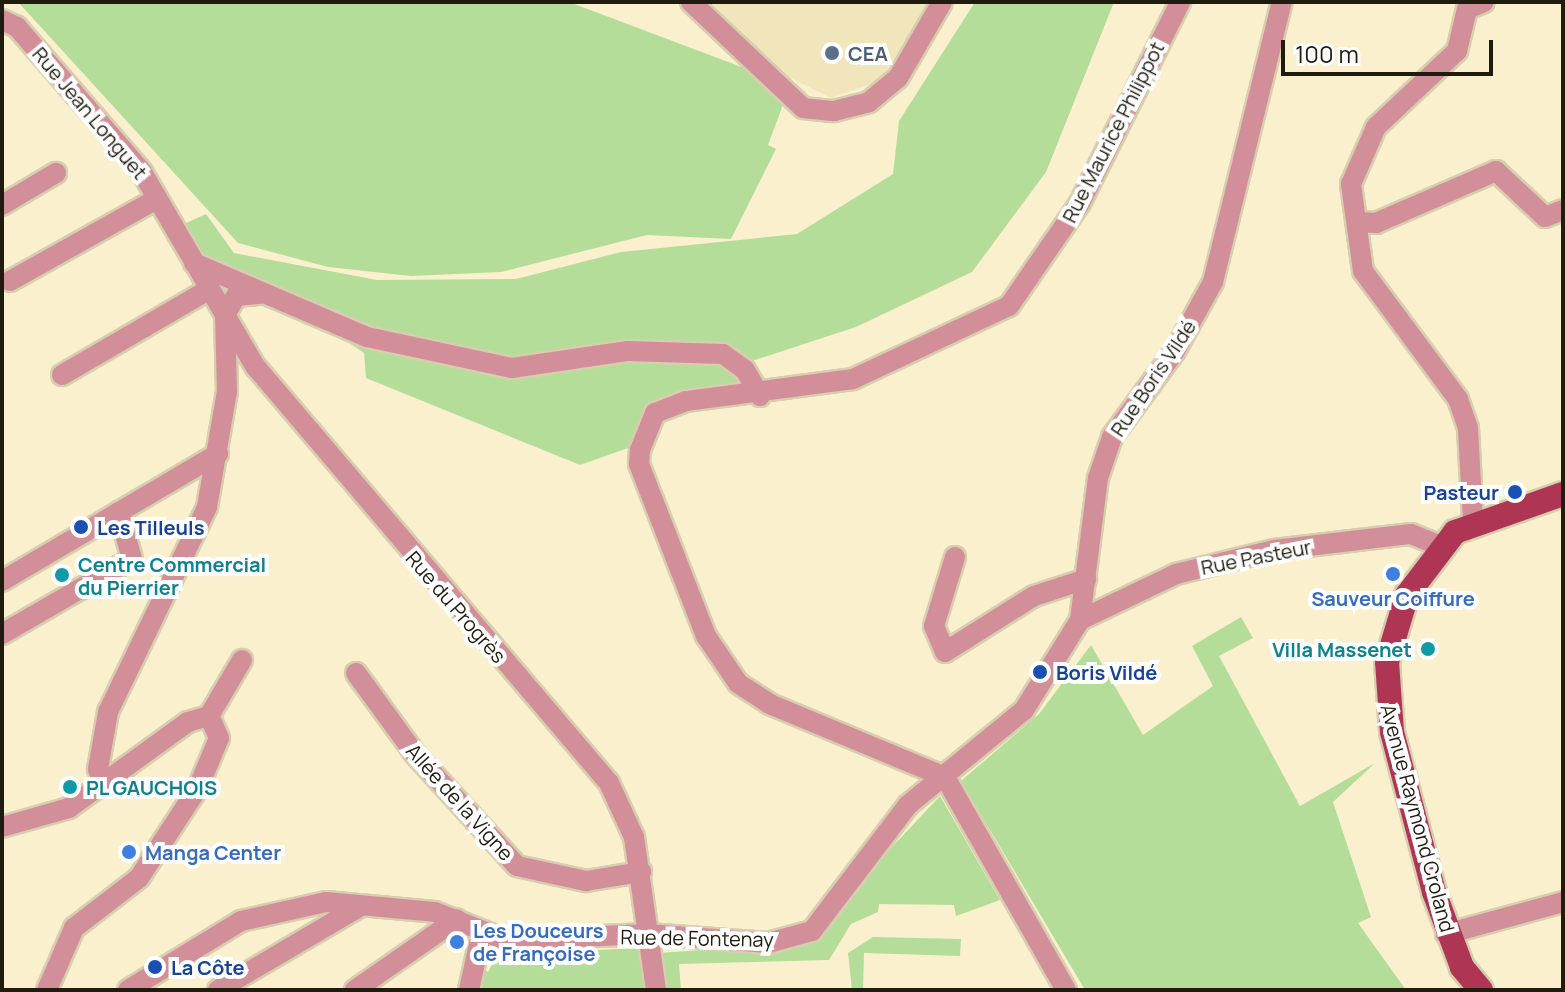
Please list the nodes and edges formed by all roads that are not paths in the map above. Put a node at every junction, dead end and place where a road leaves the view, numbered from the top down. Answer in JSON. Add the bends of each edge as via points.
{"nodes":[{"id":1,"x":691,"y":2,"type":"edge"},
{"id":2,"x":942,"y":2,"type":"edge"},
{"id":3,"x":1180,"y":2,"type":"edge"},
{"id":4,"x":1282,"y":2,"type":"edge"},
{"id":5,"x":1484,"y":2,"type":"edge"},
{"id":6,"x":2,"y":20,"type":"edge"},
{"id":7,"x":56,"y":173,"type":"dead end"},
{"id":8,"x":157,"y":199,"type":"junction"},
{"id":9,"x":2,"y":205,"type":"edge"},
{"id":10,"x":1563,"y":210,"type":"edge"},
{"id":11,"x":1359,"y":222,"type":"junction"},
{"id":12,"x":194,"y":263,"type":"junction"},
{"id":13,"x":10,"y":281,"type":"dead end"},
{"id":14,"x":246,"y":285,"type":"junction"},
{"id":15,"x":271,"y":295,"type":"junction"},
{"id":16,"x":216,"y":301,"type":"junction"},
{"id":17,"x":239,"y":352,"type":"junction"},
{"id":18,"x":62,"y":375,"type":"dead end"},
{"id":19,"x":760,"y":396,"type":"junction"},
{"id":20,"x":218,"y":454,"type":"junction"},
{"id":21,"x":1563,"y":494,"type":"edge"},
{"id":22,"x":119,"y":512,"type":"junction"},
{"id":23,"x":1473,"y":521,"type":"junction"},
{"id":24,"x":1440,"y":546,"type":"junction"},
{"id":25,"x":955,"y":557,"type":"dead end"},
{"id":26,"x":1086,"y":579,"type":"junction"},
{"id":27,"x":2,"y":581,"type":"edge"},
{"id":28,"x":1080,"y":620,"type":"junction"},
{"id":29,"x":2,"y":634,"type":"edge"},
{"id":30,"x":242,"y":660,"type":"dead end"},
{"id":31,"x":356,"y":673,"type":"dead end"},
{"id":32,"x":209,"y":716,"type":"junction"},
{"id":33,"x":945,"y":777,"type":"junction"},
{"id":34,"x":103,"y":783,"type":"junction"},
{"id":35,"x":2,"y":827,"type":"edge"},
{"id":36,"x":641,"y":872,"type":"junction"},
{"id":37,"x":1563,"y":902,"type":"edge"},
{"id":38,"x":359,"y":907,"type":"junction"},
{"id":39,"x":457,"y":919,"type":"junction"},
{"id":40,"x":648,"y":934,"type":"junction"},
{"id":41,"x":1446,"y":934,"type":"junction"},
{"id":42,"x":481,"y":935,"type":"junction"},
{"id":43,"x":47,"y":990,"type":"edge"},
{"id":44,"x":128,"y":990,"type":"edge"},
{"id":45,"x":218,"y":990,"type":"edge"},
{"id":46,"x":355,"y":990,"type":"edge"},
{"id":47,"x":469,"y":990,"type":"edge"},
{"id":48,"x":656,"y":990,"type":"edge"},
{"id":49,"x":1066,"y":990,"type":"edge"},
{"id":50,"x":1481,"y":990,"type":"edge"}],
"edges":[{"from":1,"to":2,"type":"street","via":[[803,108],[834,111],[869,102],[898,78]]},
{"from":3,"to":19,"type":"street","name":"Rue Maurice Philippot","via":[[1080,203],[1009,306],[853,379]]},
{"from":4,"to":26,"type":"street","name":"Rue Boris Vildé","via":[[1213,282],[1175,351],[1112,437],[1098,478]]},
{"from":5,"to":11,"type":"street","via":[[1467,9],[1457,51],[1376,127],[1353,170]]},
{"from":6,"to":8,"type":"street","name":"Rue Jean Longuet","via":[[17,27],[56,71]]},
{"from":7,"to":9,"type":"street"},
{"from":8,"to":12,"type":"street","name":"Rue Jean Longuet"},
{"from":8,"to":13,"type":"street"},
{"from":10,"to":11,"type":"street","via":[[1545,217],[1496,171],[1376,223]]},
{"from":11,"to":23,"type":"street","via":[[1363,271],[1458,399],[1468,428]]},
{"from":12,"to":14,"type":"street"},
{"from":12,"to":16,"type":"street","name":"Rue Jean Longuet"},
{"from":14,"to":15,"type":"street"},
{"from":14,"to":16,"type":"street"},
{"from":15,"to":16,"type":"street"},
{"from":15,"to":19,"type":"street","via":[[367,337],[512,368],[627,351],[723,354],[745,370]]},
{"from":16,"to":17,"type":"street","name":"Rue du Progrès"},
{"from":16,"to":18,"type":"street"},
{"from":17,"to":20,"type":"street","via":[[227,381]]},
{"from":17,"to":36,"type":"street","name":"Rue du Progrès","via":[[609,783],[622,804]]},
{"from":19,"to":33,"type":"street","name":"Rue Maurice Philippot","via":[[686,401],[655,413],[639,464],[706,636],[738,683],[770,704]]},
{"from":20,"to":22,"type":"street"},
{"from":20,"to":34,"type":"street","via":[[186,562],[108,712],[98,769]]},
{"from":21,"to":23,"type":"main road","name":"Avenue Raymond Croland"},
{"from":22,"to":27,"type":"street"},
{"from":22,"to":29,"type":"street","via":[[132,559]]},
{"from":23,"to":24,"type":"main road","name":"Avenue Raymond Croland"},
{"from":24,"to":28,"type":"street","name":"Rue Pasteur","via":[[1411,534],[1274,550],[1176,574]]},
{"from":24,"to":41,"type":"main road","name":"Avenue Raymond Croland","via":[[1392,631],[1386,694]]},
{"from":25,"to":26,"type":"street","via":[[934,626],[945,652],[1034,596]]},
{"from":26,"to":28,"type":"street","name":"Rue Boris Vildé"},
{"from":28,"to":33,"type":"street","name":"Rue de Fontenay","via":[[1024,710]]},
{"from":30,"to":32,"type":"street"},
{"from":31,"to":36,"type":"street","name":"Allée de la Vigne","via":[[415,754],[517,866],[586,881]]},
{"from":32,"to":34,"type":"street","via":[[188,722]]},
{"from":32,"to":43,"type":"street","via":[[219,738],[198,788],[139,878],[74,928]]},
{"from":33,"to":40,"type":"street","name":"Rue de Fontenay","via":[[908,805],[812,931],[768,943]]},
{"from":33,"to":49,"type":"street"},
{"from":34,"to":35,"type":"street","via":[[69,808]]},
{"from":36,"to":40,"type":"street","name":"Rue du Progrès"},
{"from":37,"to":41,"type":"street"},
{"from":38,"to":39,"type":"street"},
{"from":38,"to":44,"type":"street","via":[[312,904],[241,921]]},
{"from":38,"to":45,"type":"street"},
{"from":39,"to":42,"type":"street"},
{"from":39,"to":46,"type":"street"},
{"from":40,"to":42,"type":"street","name":"Rue de Fontenay","via":[[506,940]]},
{"from":40,"to":48,"type":"street","name":"Rue du Progrès"},
{"from":41,"to":50,"type":"main road","name":"Avenue Raymond Croland"},
{"from":42,"to":47,"type":"street"}]}
